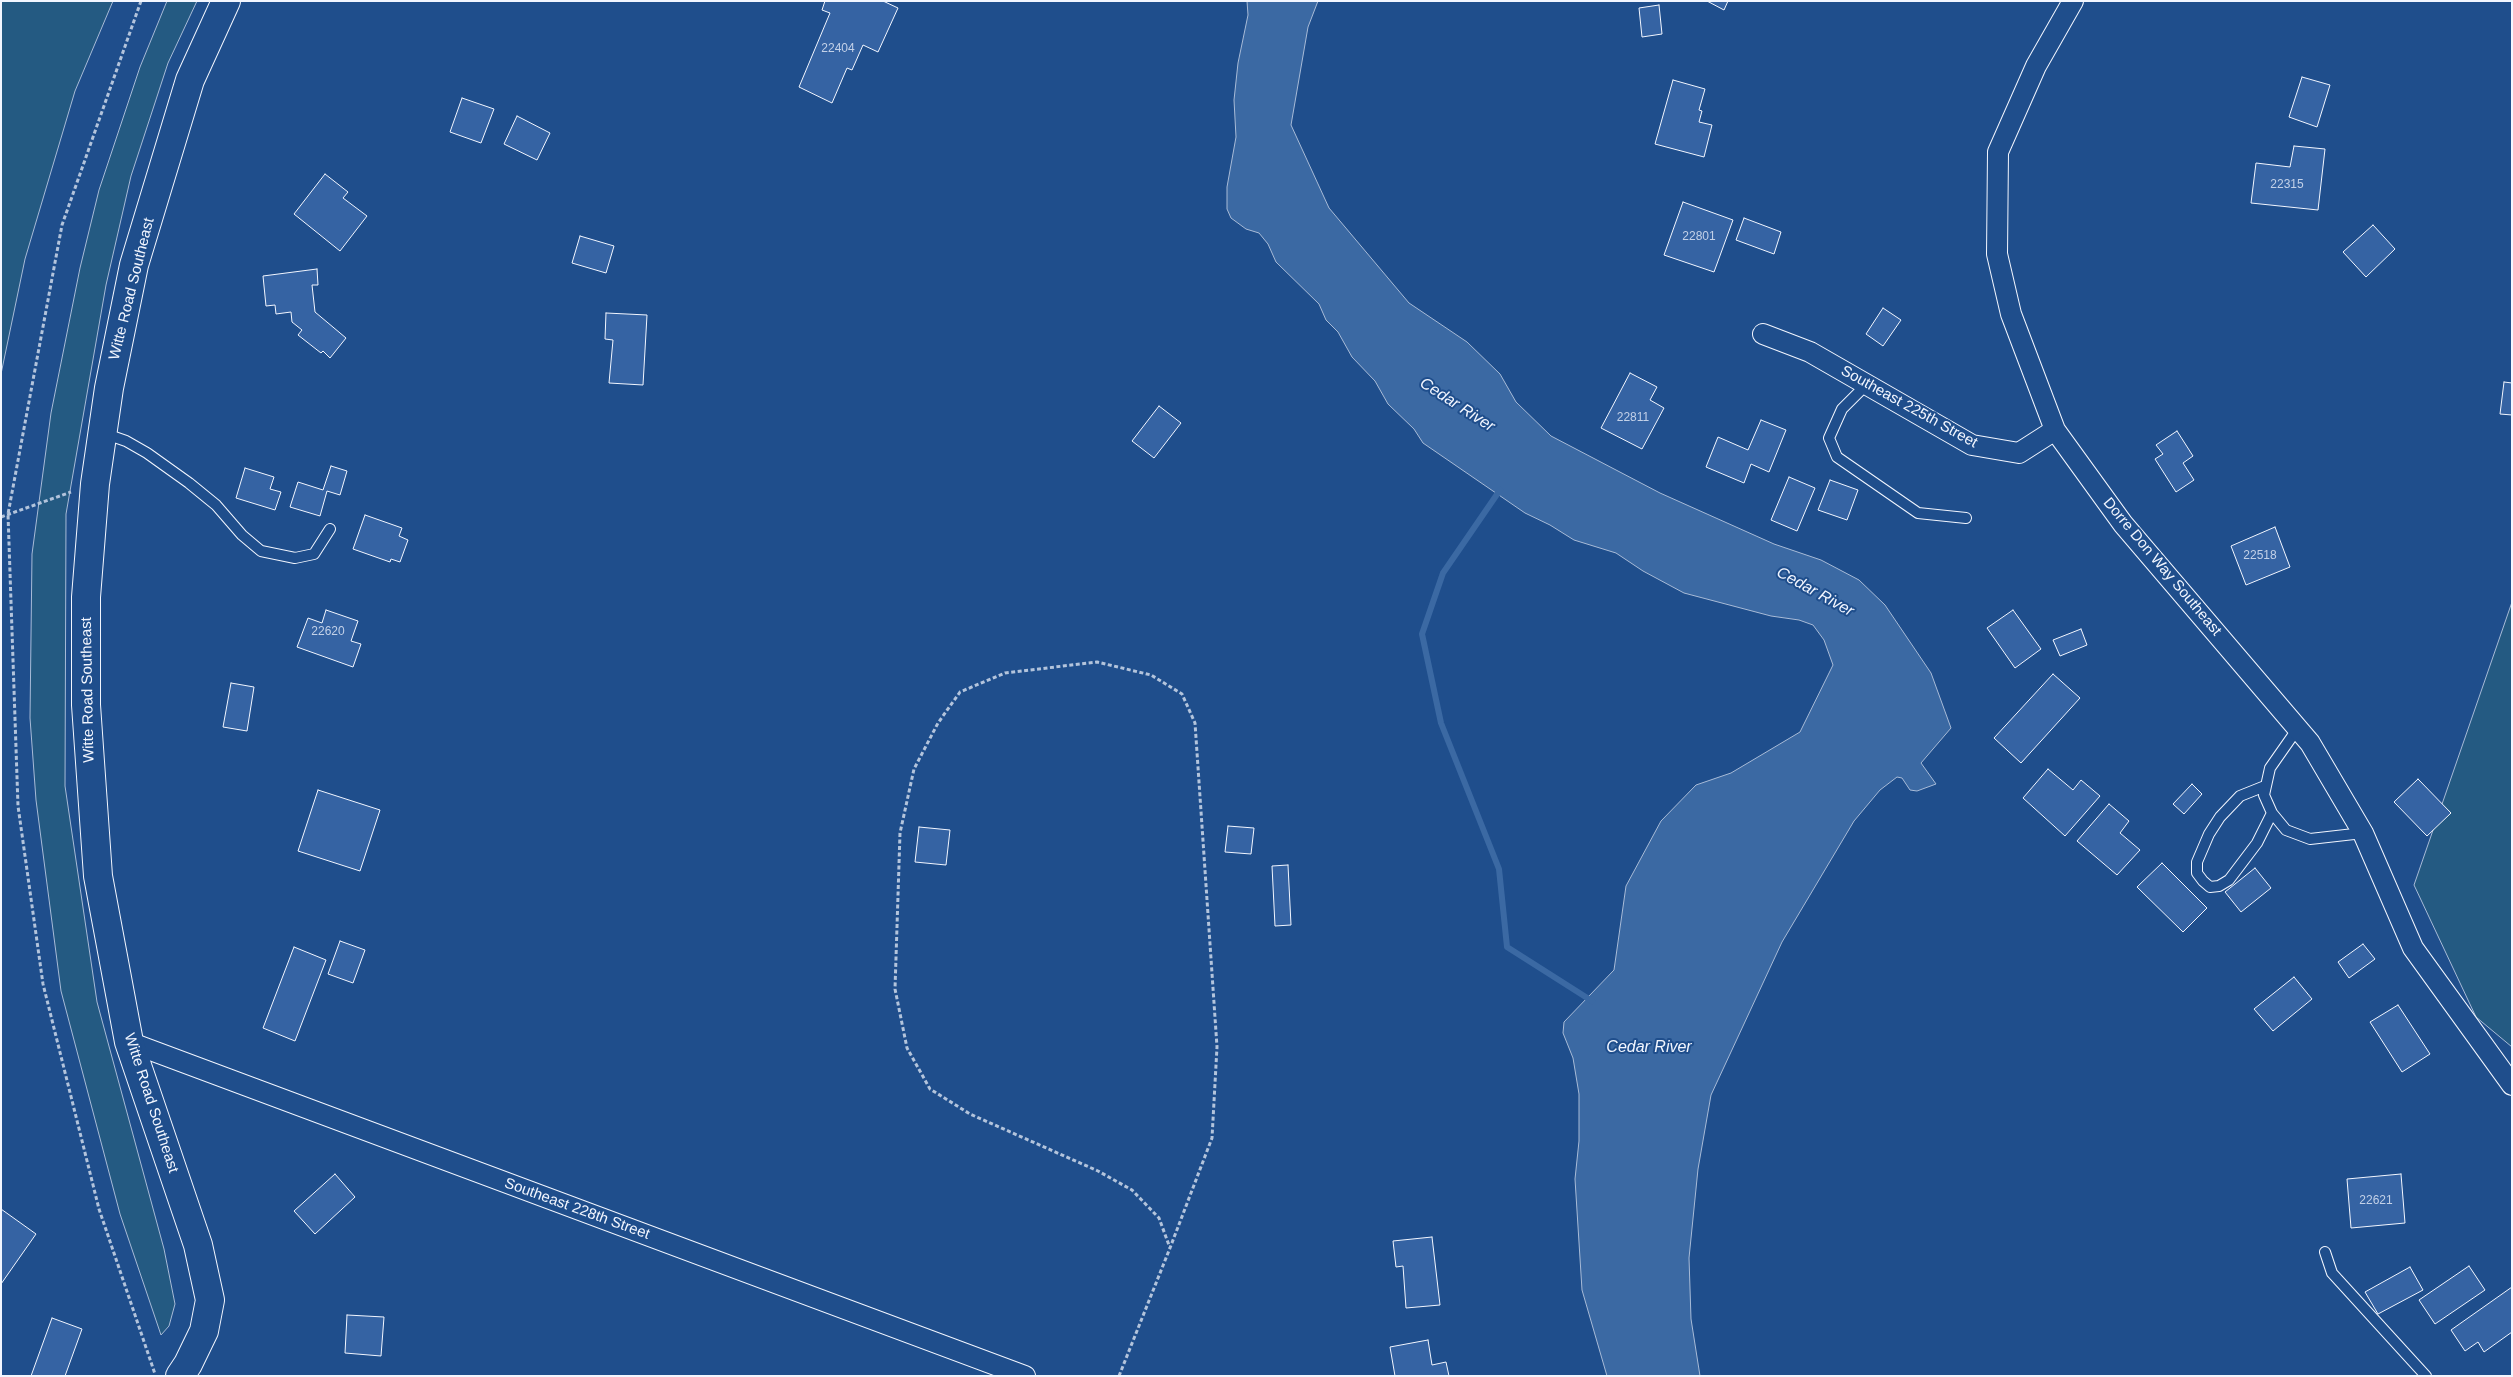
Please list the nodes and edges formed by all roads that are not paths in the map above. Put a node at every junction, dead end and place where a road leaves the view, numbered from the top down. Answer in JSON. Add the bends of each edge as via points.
{"nodes":[{"id":1,"x":226,"y":1,"type":"edge"},
{"id":2,"x":2073,"y":1,"type":"edge"},
{"id":3,"x":1763,"y":334,"type":"dead end"},
{"id":4,"x":1867,"y":384,"type":"junction"},
{"id":5,"x":2055,"y":430,"type":"junction"},
{"id":6,"x":102,"y":432,"type":"junction"},
{"id":7,"x":1966,"y":518,"type":"dead end"},
{"id":8,"x":330,"y":529,"type":"dead end"},
{"id":9,"x":2298,"y":728,"type":"junction"},
{"id":10,"x":2265,"y":786,"type":"junction"},
{"id":11,"x":2272,"y":813,"type":"junction"},
{"id":12,"x":2363,"y":833,"type":"junction"},
{"id":13,"x":129,"y":1042,"type":"junction"},
{"id":14,"x":2512,"y":1086,"type":"edge"},
{"id":15,"x":2325,"y":1252,"type":"dead end"},
{"id":16,"x":180,"y":1376,"type":"edge"},
{"id":17,"x":1025,"y":1376,"type":"edge"},
{"id":18,"x":2426,"y":1376,"type":"edge"}],
"edges":[{"from":1,"to":6,"type":"street","name":"Witte Road Southeast","via":[[190,80],[134,265]]},
{"from":2,"to":5,"type":"street","name":"Dorre Don Way Southeast","via":[[2036,66],[1998,152],[1997,254],[2011,314]]},
{"from":3,"to":4,"type":"street","name":"Southeast 225th Street","via":[[1810,352]]},
{"from":4,"to":5,"type":"street","name":"Southeast 225th Street","via":[[1972,445],[1988,449],[2019,453]]},
{"from":4,"to":7,"type":"lane","via":[[1842,408],[1829,438],[1837,457],[1918,514]]},
{"from":5,"to":9,"type":"street","name":"Dorre Don Way Southeast","via":[[2123,524]]},
{"from":6,"to":8,"type":"lane","via":[[147,453],[189,483],[216,504],[242,535],[261,551],[296,558],[314,554]]},
{"from":6,"to":13,"type":"street","name":"Witte Road Southeast","via":[[86,597],[86,705],[98,876]]},
{"from":9,"to":10,"type":"lane","via":[[2270,768]]},
{"from":9,"to":12,"type":"street","name":"Dorre Don Way Southeast"},
{"from":10,"to":11,"type":"lane","via":[[2265,800]]},
{"from":10,"to":11,"type":"lane","via":[[2240,796],[2208,834],[2196,862],[2197,873],[2203,881],[2210,887],[2229,880],[2258,843]]},
{"from":11,"to":12,"type":"lane","via":[[2286,830],[2310,838]]},
{"from":12,"to":14,"type":"street","name":"Dorre Don Way Southeast","via":[[2413,948]]},
{"from":13,"to":16,"type":"street","name":"Witte Road Southeast","via":[[198,1244],[210,1300],[204,1331]]},
{"from":13,"to":17,"type":"street","name":"Southeast 228th Street"},
{"from":15,"to":18,"type":"lane","via":[[2332,1273]]}]}
